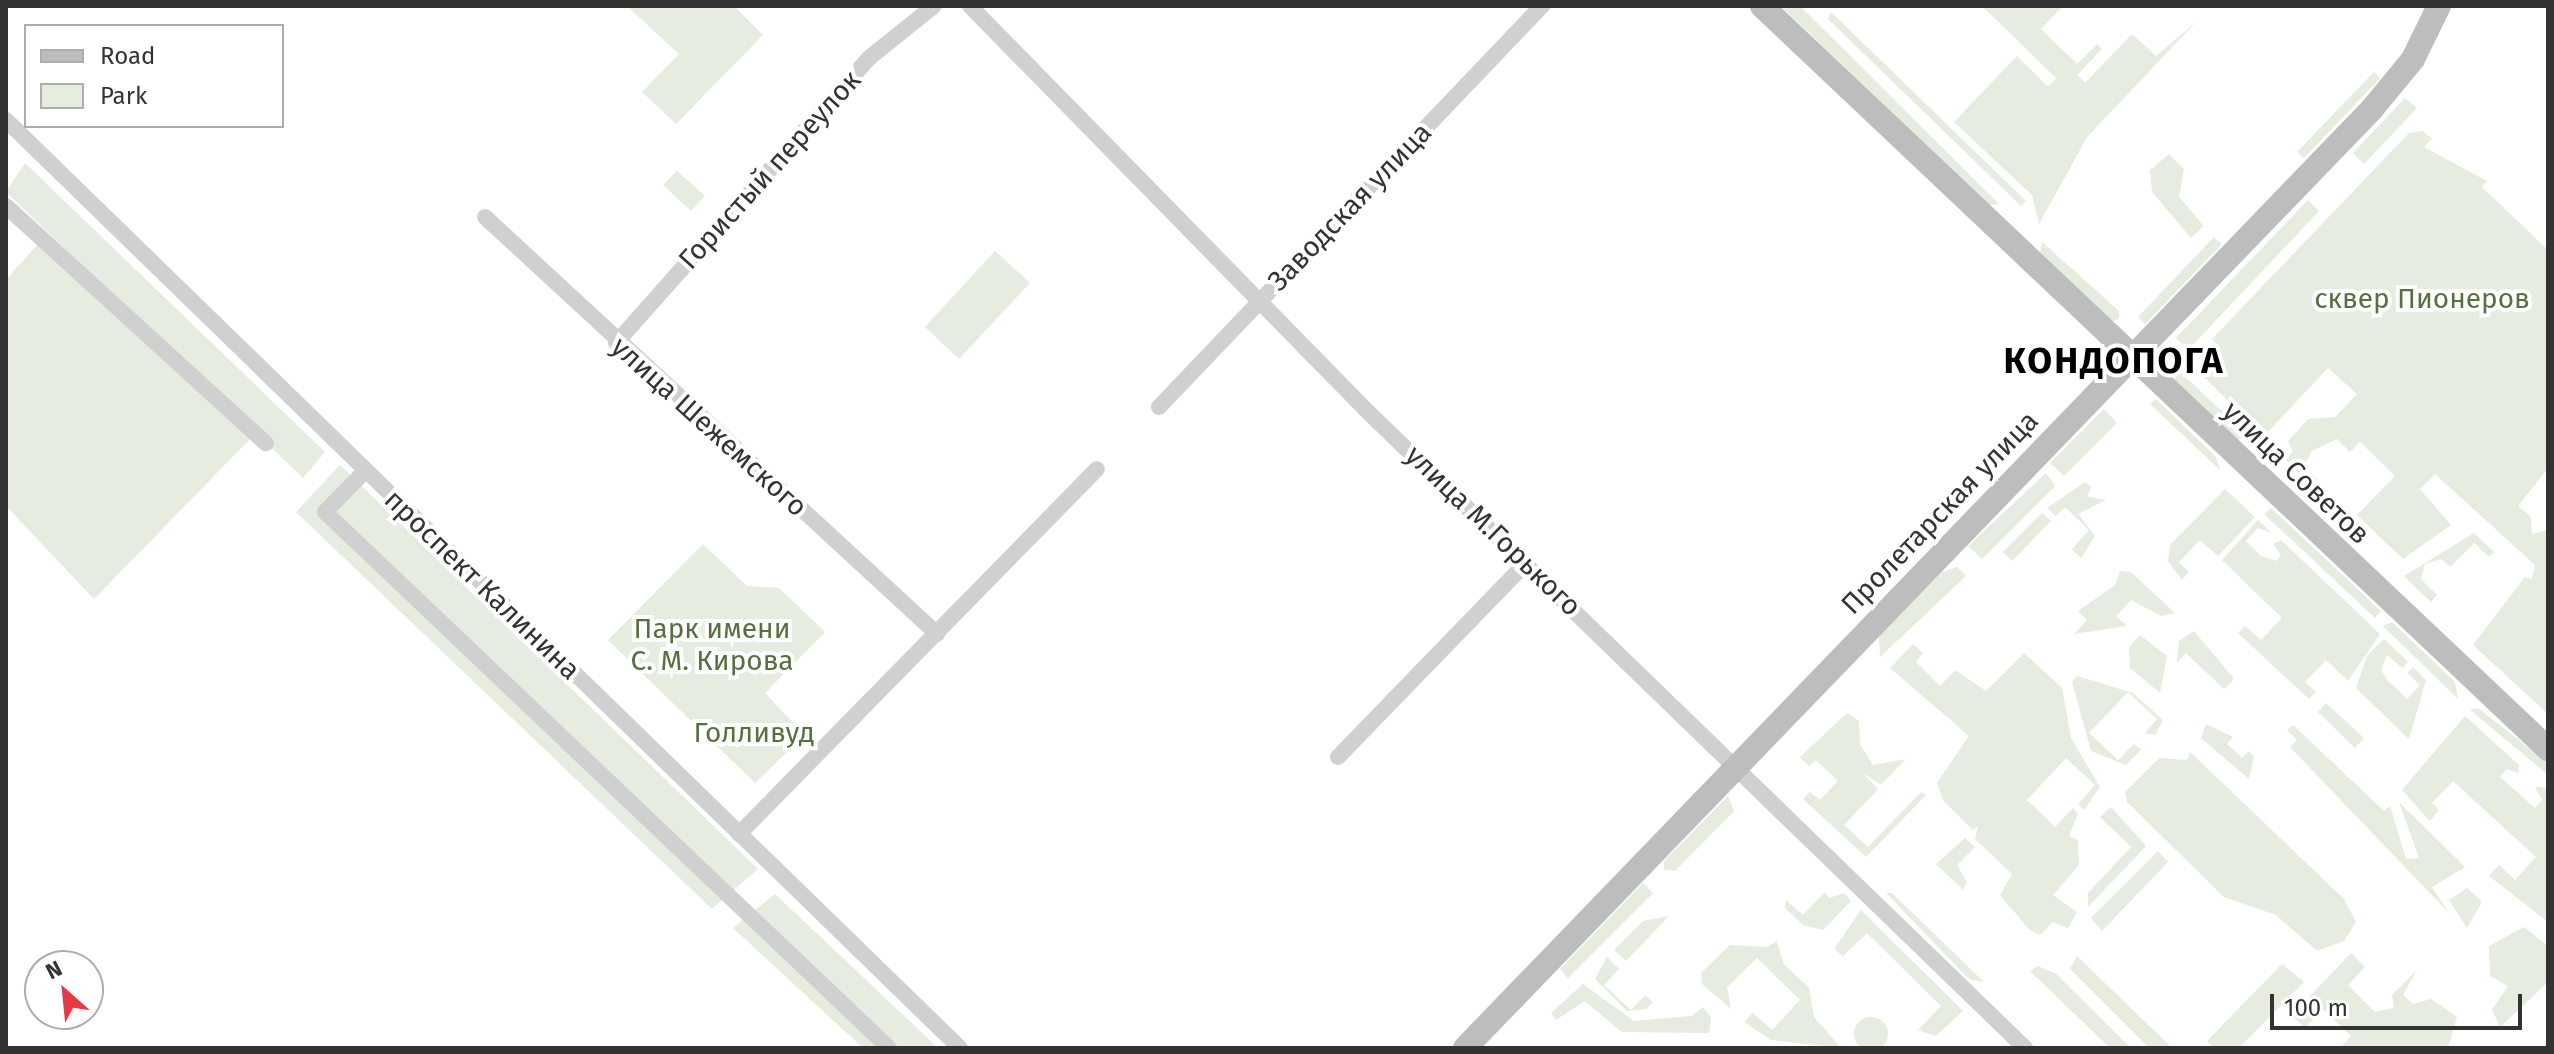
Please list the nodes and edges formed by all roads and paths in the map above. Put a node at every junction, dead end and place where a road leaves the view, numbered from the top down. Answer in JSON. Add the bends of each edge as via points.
{"nodes":[{"id":1,"x":934,"y":6,"type":"edge"},
{"id":2,"x":970,"y":6,"type":"edge"},
{"id":3,"x":1542,"y":6,"type":"edge"},
{"id":4,"x":1762,"y":6,"type":"edge"},
{"id":5,"x":2439,"y":6,"type":"edge"},
{"id":6,"x":6,"y":120,"type":"edge"},
{"id":7,"x":6,"y":206,"type":"edge"},
{"id":8,"x":485,"y":217,"type":"dead end"},
{"id":9,"x":1261,"y":300,"type":"junction"},
{"id":10,"x":616,"y":343,"type":"junction"},
{"id":11,"x":2132,"y":359,"type":"junction"},
{"id":12,"x":1159,"y":407,"type":"dead end"},
{"id":13,"x":266,"y":443,"type":"dead end"},
{"id":14,"x":1097,"y":469,"type":"dead end"},
{"id":15,"x":365,"y":471,"type":"junction"},
{"id":16,"x":1526,"y":563,"type":"junction"},
{"id":17,"x":937,"y":634,"type":"junction"},
{"id":18,"x":2548,"y":749,"type":"edge"},
{"id":19,"x":1338,"y":757,"type":"dead end"},
{"id":20,"x":1735,"y":767,"type":"junction"},
{"id":21,"x":739,"y":834,"type":"junction"},
{"id":22,"x":889,"y":1048,"type":"edge"},
{"id":23,"x":960,"y":1048,"type":"edge"},
{"id":24,"x":1465,"y":1048,"type":"edge"},
{"id":25,"x":2025,"y":1048,"type":"edge"}],
"edges":[{"from":1,"to":10,"type":"street","name":"Гористый переулок","via":[[870,57]]},
{"from":2,"to":9,"type":"street","name":"улица М.Горького"},
{"from":3,"to":9,"type":"street","name":"Заводская улица"},
{"from":4,"to":11,"type":"street","name":"улица Советов"},
{"from":5,"to":11,"type":"street","name":"Пролетарская улица","via":[[2395,83]]},
{"from":6,"to":15,"type":"street","name":"проспект Калинина"},
{"from":7,"to":13,"type":"street"},
{"from":8,"to":10,"type":"street","name":"улица Шежемского"},
{"from":9,"to":12,"type":"street","name":"Заводская улица"},
{"from":9,"to":16,"type":"street","name":"улица М.Горького"},
{"from":10,"to":17,"type":"street","name":"улица Шежемского"},
{"from":11,"to":18,"type":"street","name":"улица Советов"},
{"from":11,"to":20,"type":"street","name":"Пролетарская улица"},
{"from":14,"to":17,"type":"street"},
{"from":15,"to":21,"type":"street","name":"проспект Калинина"},
{"from":15,"to":22,"type":"street","via":[[325,512]]},
{"from":16,"to":19,"type":"street"},
{"from":16,"to":20,"type":"street","name":"улица М.Горького"},
{"from":17,"to":21,"type":"street"},
{"from":20,"to":24,"type":"street","name":"Пролетарская улица"},
{"from":20,"to":25,"type":"street","name":"улица М.Горького"},
{"from":21,"to":23,"type":"street","name":"проспект Калинина"}]}
